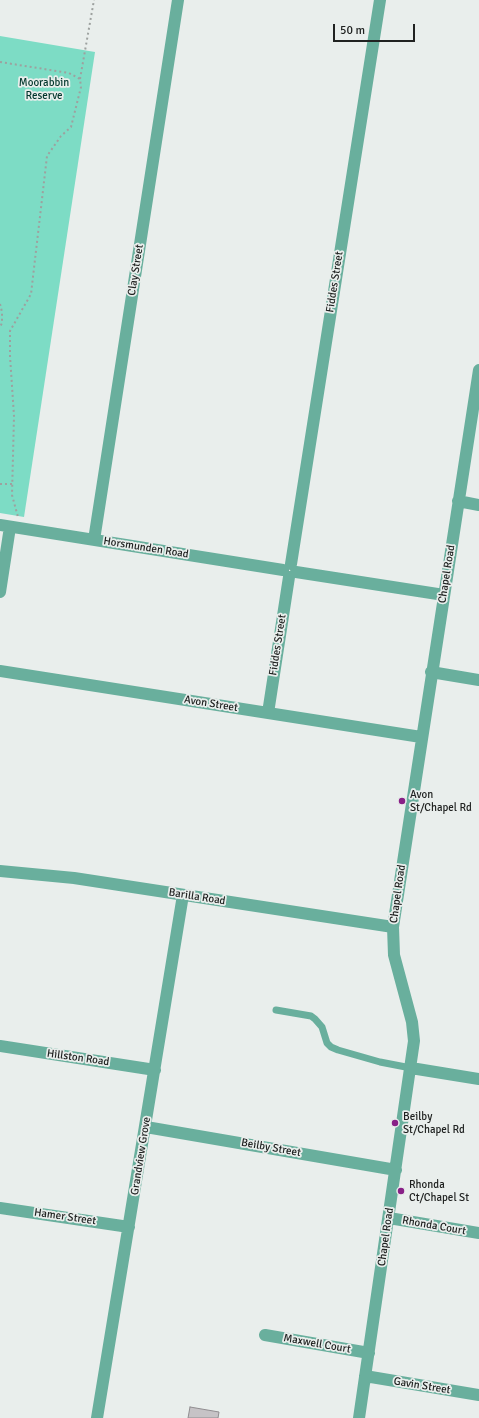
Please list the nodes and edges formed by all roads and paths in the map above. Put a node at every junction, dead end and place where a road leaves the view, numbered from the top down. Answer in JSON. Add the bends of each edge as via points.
{"nodes":[{"id":1,"x":94,"y":0,"type":"edge"},
{"id":2,"x":178,"y":0,"type":"edge"},
{"id":3,"x":380,"y":0,"type":"edge"},
{"id":4,"x":0,"y":62,"type":"edge"},
{"id":5,"x":80,"y":79,"type":"junction"},
{"id":6,"x":0,"y":304,"type":"edge"},
{"id":7,"x":0,"y":327,"type":"edge"},
{"id":8,"x":479,"y":370,"type":"edge"},
{"id":9,"x":0,"y":484,"type":"edge"},
{"id":10,"x":13,"y":484,"type":"junction"},
{"id":11,"x":458,"y":501,"type":"junction"},
{"id":12,"x":479,"y":505,"type":"edge"},
{"id":13,"x":9,"y":527,"type":"edge"},
{"id":14,"x":94,"y":540,"type":"junction"},
{"id":15,"x":290,"y":571,"type":"junction"},
{"id":16,"x":0,"y":592,"type":"edge"},
{"id":17,"x":444,"y":595,"type":"junction"},
{"id":18,"x":0,"y":672,"type":"edge"},
{"id":19,"x":431,"y":672,"type":"junction"},
{"id":20,"x":479,"y":680,"type":"edge"},
{"id":21,"x":268,"y":713,"type":"junction"},
{"id":22,"x":421,"y":737,"type":"junction"},
{"id":23,"x":0,"y":871,"type":"edge"},
{"id":24,"x":183,"y":895,"type":"junction"},
{"id":25,"x":393,"y":927,"type":"junction"},
{"id":26,"x":276,"y":1010,"type":"dead end"},
{"id":27,"x":0,"y":1046,"type":"edge"},
{"id":28,"x":411,"y":1068,"type":"junction"},
{"id":29,"x":155,"y":1070,"type":"junction"},
{"id":30,"x":479,"y":1079,"type":"edge"},
{"id":31,"x":146,"y":1127,"type":"junction"},
{"id":32,"x":396,"y":1170,"type":"junction"},
{"id":33,"x":0,"y":1208,"type":"edge"},
{"id":34,"x":388,"y":1218,"type":"junction"},
{"id":35,"x":129,"y":1227,"type":"junction"},
{"id":36,"x":479,"y":1233,"type":"edge"},
{"id":37,"x":265,"y":1335,"type":"dead end"},
{"id":38,"x":369,"y":1353,"type":"junction"},
{"id":39,"x":366,"y":1376,"type":"junction"},
{"id":40,"x":479,"y":1395,"type":"edge"},
{"id":41,"x":97,"y":1418,"type":"edge"},
{"id":42,"x":359,"y":1418,"type":"edge"}],
"edges":[{"from":1,"to":5,"type":"path"},
{"from":2,"to":14,"type":"street","name":"Clay Street"},
{"from":3,"to":15,"type":"street","name":"Fiddes Street"},
{"from":4,"to":5,"type":"path","via":[[70,73]]},
{"from":5,"to":10,"type":"path","via":[[81,87],[71,127],[47,156],[31,294],[10,331],[14,416]]},
{"from":6,"to":7,"type":"path"},
{"from":8,"to":11,"type":"street","name":"Chapel Road"},
{"from":9,"to":10,"type":"path"},
{"from":10,"to":13,"type":"path","via":[[12,495],[19,516]]},
{"from":11,"to":12,"type":"street"},
{"from":11,"to":17,"type":"street","name":"Chapel Road"},
{"from":13,"to":14,"type":"street","name":"Horsmunden Road"},
{"from":13,"to":16,"type":"street"},
{"from":14,"to":15,"type":"street","name":"Horsmunden Road"},
{"from":15,"to":17,"type":"street","name":"Horsmunden Road"},
{"from":15,"to":21,"type":"street","name":"Fiddes Street"},
{"from":17,"to":19,"type":"street","name":"Chapel Road"},
{"from":18,"to":21,"type":"street","name":"Avon Street"},
{"from":19,"to":20,"type":"street"},
{"from":19,"to":22,"type":"street","name":"Chapel Road"},
{"from":21,"to":22,"type":"street","name":"Avon Street"},
{"from":22,"to":25,"type":"street","name":"Chapel Road"},
{"from":23,"to":24,"type":"street","name":"Barilla Road","via":[[74,878]]},
{"from":24,"to":25,"type":"street","name":"Barilla Road"},
{"from":24,"to":29,"type":"street","name":"Grandview Grove"},
{"from":25,"to":28,"type":"street","name":"Chapel Road","via":[[394,955],[414,1031]]},
{"from":26,"to":28,"type":"lane","via":[[311,1016],[322,1027],[327,1043],[331,1047],[380,1062]]},
{"from":27,"to":29,"type":"street","name":"Hillston Road"},
{"from":28,"to":30,"type":"street"},
{"from":28,"to":32,"type":"street","name":"Chapel Road"},
{"from":29,"to":31,"type":"street","name":"Grandview Grove"},
{"from":31,"to":32,"type":"street","name":"Beilby Street"},
{"from":31,"to":35,"type":"street","name":"Grandview Grove"},
{"from":32,"to":34,"type":"street","name":"Chapel Road"},
{"from":33,"to":35,"type":"street","name":"Hamer Street"},
{"from":34,"to":36,"type":"street","name":"Rhonda Court"},
{"from":34,"to":38,"type":"street","name":"Chapel Road"},
{"from":35,"to":41,"type":"street","name":"Grandview Grove"},
{"from":37,"to":38,"type":"street","name":"Maxwell Court"},
{"from":38,"to":39,"type":"street","name":"Chapel Road"},
{"from":39,"to":40,"type":"street","name":"Gavin Street"},
{"from":39,"to":42,"type":"street","name":"Chapel Road"}]}
